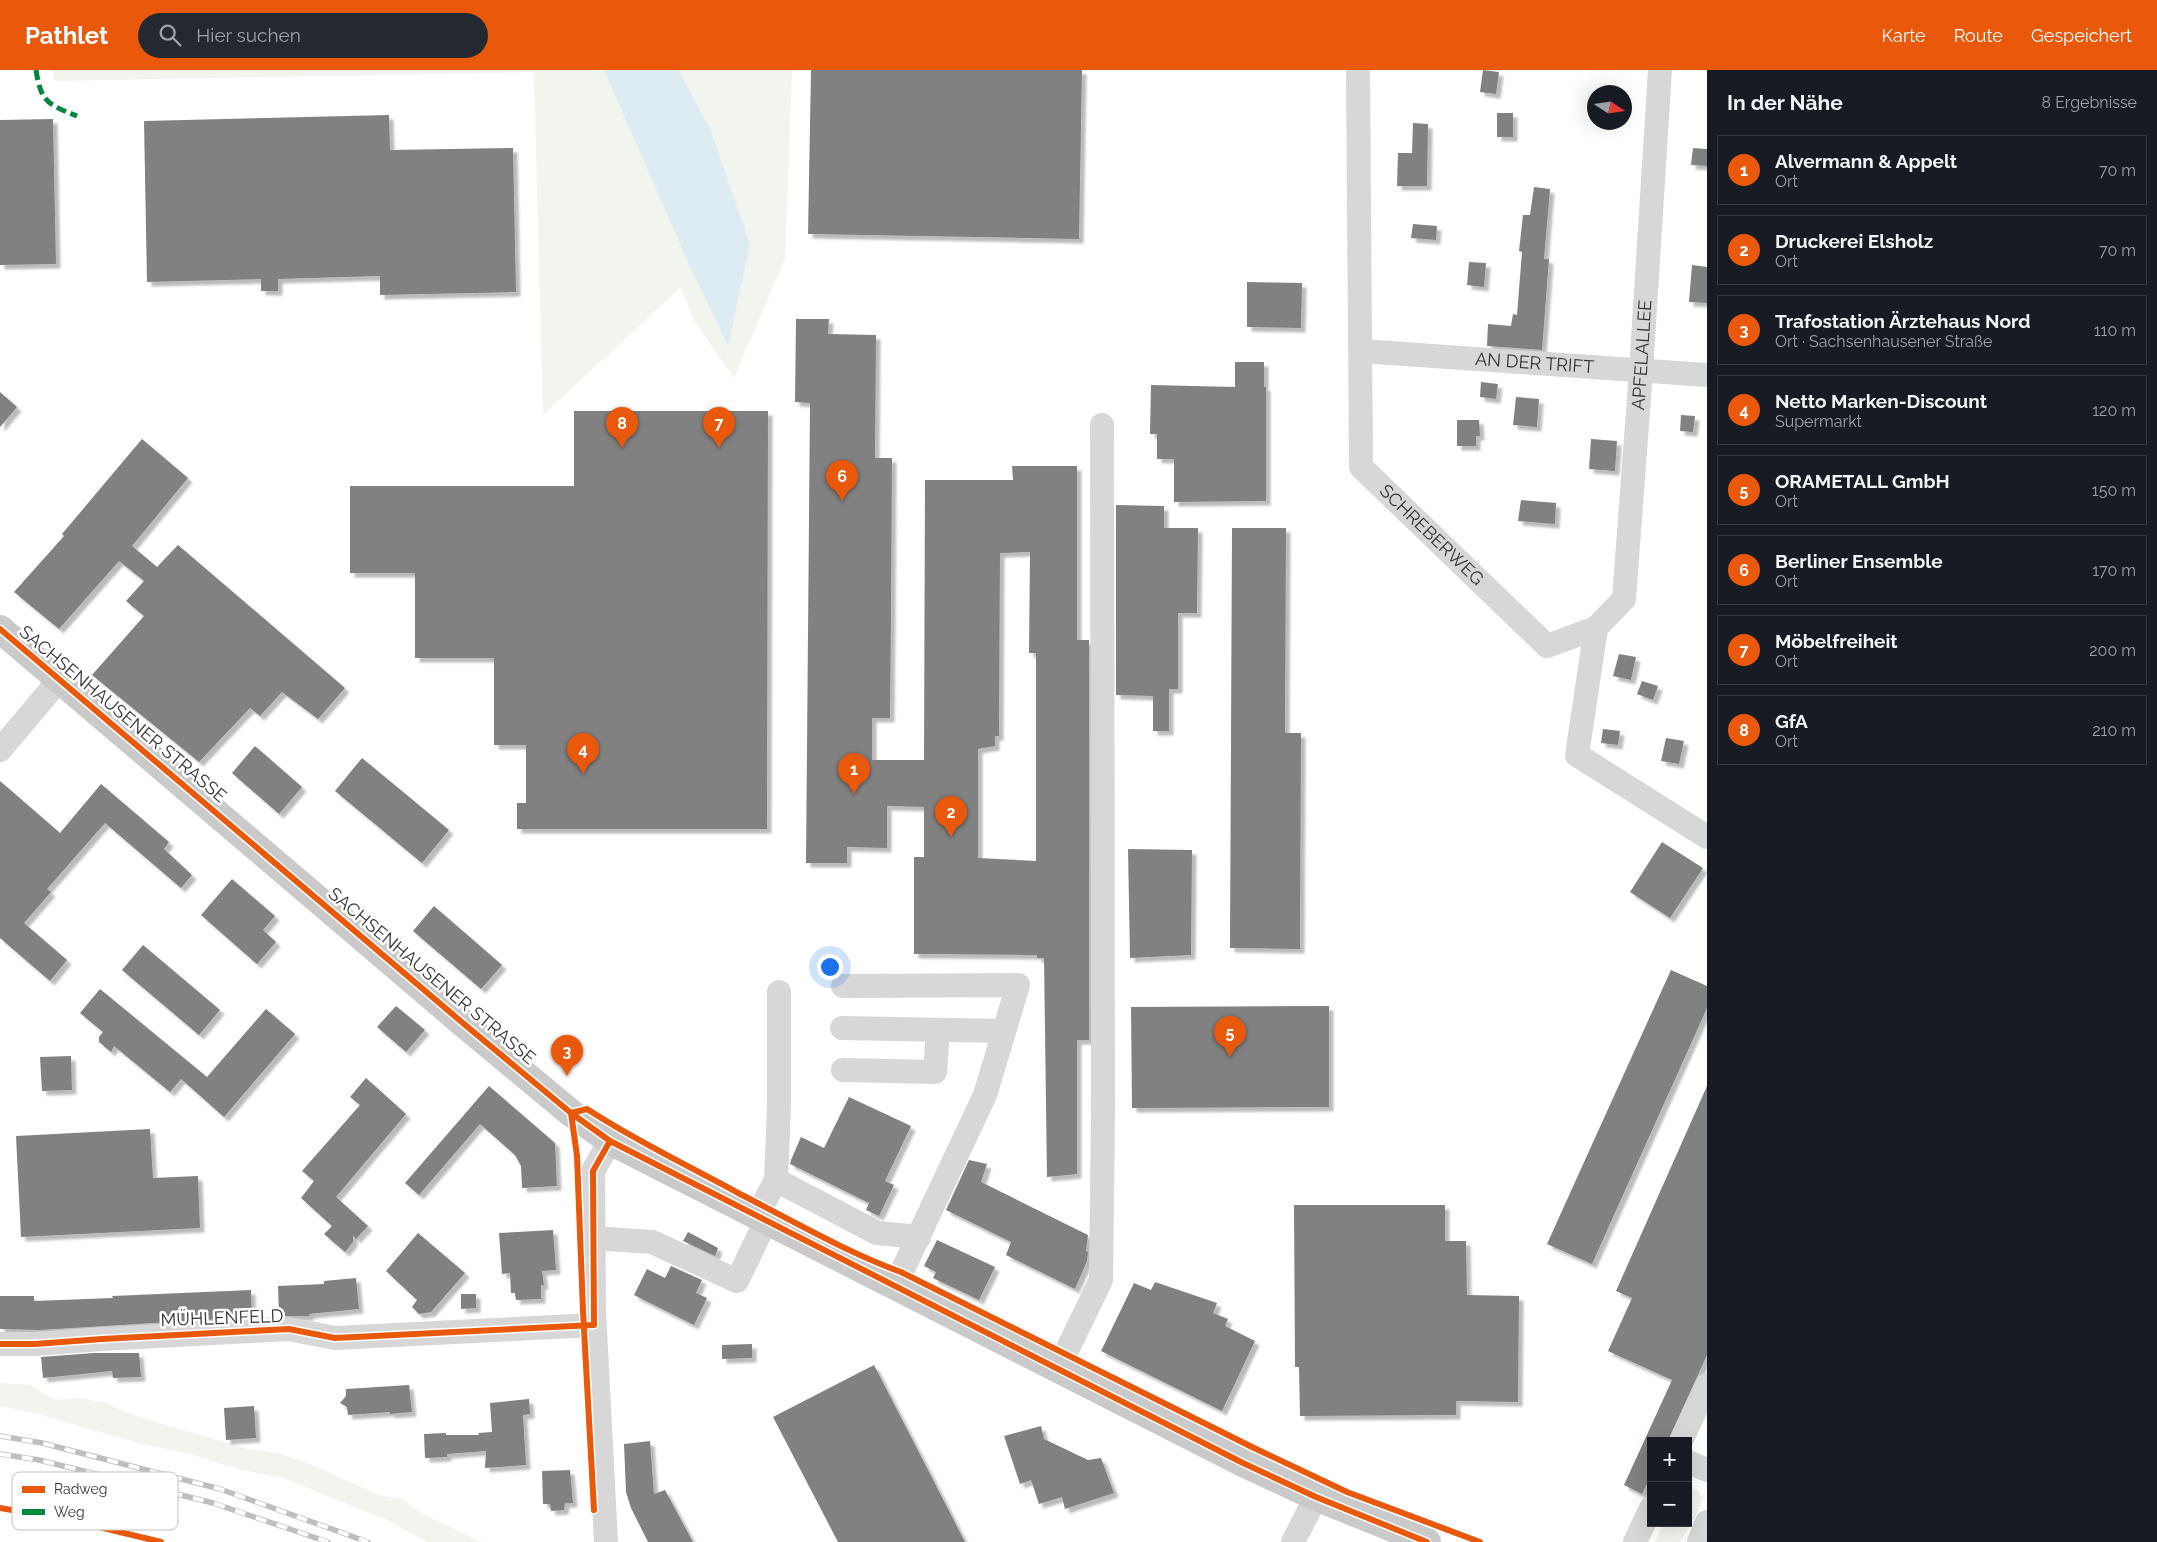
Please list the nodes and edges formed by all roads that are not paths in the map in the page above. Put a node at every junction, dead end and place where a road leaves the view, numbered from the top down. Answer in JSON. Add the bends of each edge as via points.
{"nodes":[{"id":1,"x":1358,"y":70,"type":"edge"},
{"id":2,"x":1660,"y":70,"type":"edge"},
{"id":3,"x":1361,"y":351,"type":"junction"},
{"id":4,"x":1642,"y":371,"type":"junction"},
{"id":5,"x":1707,"y":375,"type":"edge"},
{"id":6,"x":1102,"y":425,"type":"dead end"},
{"id":7,"x":1596,"y":628,"type":"junction"},
{"id":8,"x":0,"y":629,"type":"edge"},
{"id":9,"x":60,"y":680,"type":"junction"},
{"id":10,"x":0,"y":750,"type":"edge"},
{"id":11,"x":1707,"y":837,"type":"edge"},
{"id":12,"x":843,"y":986,"type":"dead end"},
{"id":13,"x":779,"y":992,"type":"dead end"},
{"id":14,"x":842,"y":1028,"type":"dead end"},
{"id":15,"x":938,"y":1030,"type":"junction"},
{"id":16,"x":1004,"y":1031,"type":"junction"},
{"id":17,"x":843,"y":1070,"type":"dead end"},
{"id":18,"x":610,"y":1141,"type":"junction"},
{"id":19,"x":776,"y":1180,"type":"junction"},
{"id":20,"x":761,"y":1219,"type":"junction"},
{"id":21,"x":919,"y":1237,"type":"junction"},
{"id":22,"x":593,"y":1238,"type":"junction"},
{"id":23,"x":894,"y":1286,"type":"junction"},
{"id":24,"x":594,"y":1324,"type":"junction"},
{"id":25,"x":0,"y":1344,"type":"edge"},
{"id":26,"x":1058,"y":1369,"type":"junction"},
{"id":27,"x":1707,"y":1385,"type":"edge"},
{"id":28,"x":1683,"y":1437,"type":"edge"},
{"id":29,"x":1692,"y":1464,"type":"edge"},
{"id":30,"x":1707,"y":1470,"type":"edge"},
{"id":31,"x":1316,"y":1497,"type":"junction"},
{"id":32,"x":1647,"y":1516,"type":"edge"},
{"id":33,"x":606,"y":1542,"type":"edge"},
{"id":34,"x":1294,"y":1542,"type":"edge"},
{"id":35,"x":1427,"y":1542,"type":"edge"},
{"id":36,"x":1635,"y":1542,"type":"edge"}],
"edges":[{"from":1,"to":3,"type":"street","name":"SCHREBERWEG"},
{"from":2,"to":4,"type":"street","name":"APFELALLEE"},
{"from":3,"to":4,"type":"street","name":"AN DER TRIFT"},
{"from":3,"to":7,"type":"street","name":"SCHREBERWEG","via":[[1361,467],[1548,646]]},
{"from":4,"to":5,"type":"street","name":"AN DER TRIFT"},
{"from":4,"to":7,"type":"street","name":"APFELALLEE","via":[[1624,599]]},
{"from":6,"to":26,"type":"street","via":[[1101,1280]]},
{"from":7,"to":11,"type":"street","via":[[1577,755]]},
{"from":8,"to":9,"type":"main road","name":"SACHSENHAUSENER STRASSE"},
{"from":9,"to":10,"type":"street"},
{"from":9,"to":18,"type":"main road","name":"SACHSENHAUSENER STRASSE","via":[[464,1024],[571,1113]]},
{"from":12,"to":16,"type":"street","via":[[1018,985]]},
{"from":13,"to":19,"type":"street"},
{"from":14,"to":15,"type":"street"},
{"from":15,"to":16,"type":"street"},
{"from":15,"to":17,"type":"street","via":[[936,1072]]},
{"from":16,"to":21,"type":"street","via":[[985,1095]]},
{"from":18,"to":20,"type":"main road","name":"SACHSENHAUSENER STRASSE"},
{"from":18,"to":22,"type":"street","via":[[593,1171]]},
{"from":19,"to":20,"type":"street"},
{"from":19,"to":21,"type":"street","via":[[877,1233]]},
{"from":20,"to":22,"type":"street","via":[[738,1282],[652,1242]]},
{"from":20,"to":23,"type":"main road","name":"SACHSENHAUSENER STRASSE"},
{"from":21,"to":23,"type":"street"},
{"from":22,"to":24,"type":"street"},
{"from":23,"to":26,"type":"main road","name":"SACHSENHAUSENER STRASSE"},
{"from":24,"to":25,"type":"street","name":"MÜHLENFELD","via":[[335,1338],[289,1329]]},
{"from":24,"to":33,"type":"street"},
{"from":26,"to":31,"type":"main road","name":"SACHSENHAUSENER STRASSE"},
{"from":27,"to":28,"type":"street"},
{"from":29,"to":30,"type":"street"},
{"from":31,"to":34,"type":"street"},
{"from":31,"to":35,"type":"main road","name":"SACHSENHAUSENER STRASSE"},
{"from":32,"to":36,"type":"street"}]}
